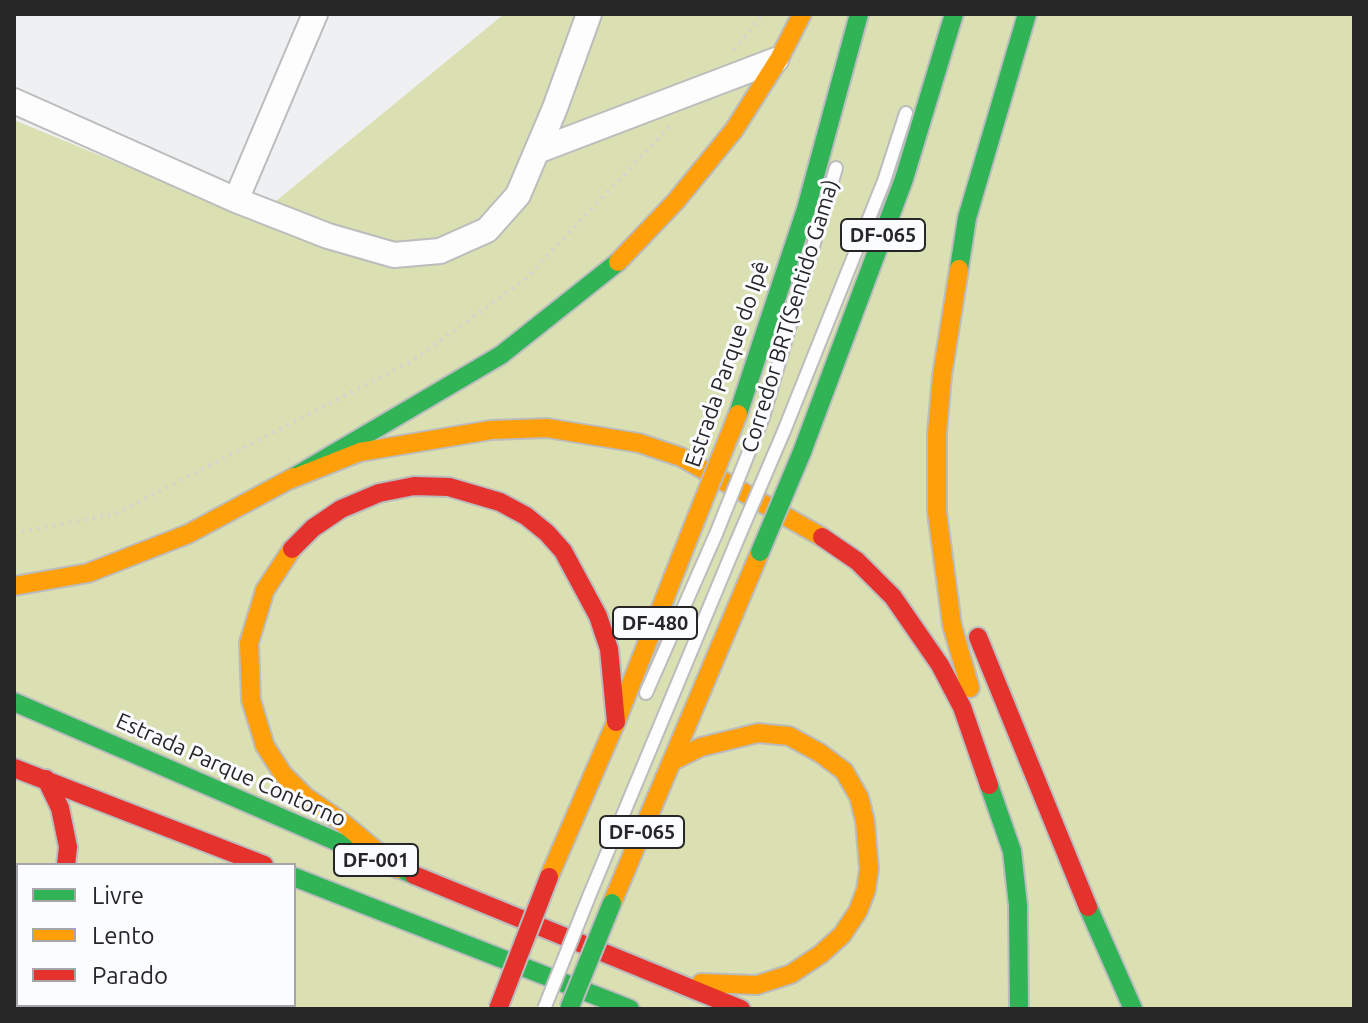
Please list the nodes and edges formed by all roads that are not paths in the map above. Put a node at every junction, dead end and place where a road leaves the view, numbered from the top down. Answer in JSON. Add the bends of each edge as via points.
{"nodes":[{"id":1,"x":315,"y":14,"type":"edge"},
{"id":2,"x":589,"y":14,"type":"edge"},
{"id":3,"x":802,"y":14,"type":"edge"},
{"id":4,"x":859,"y":14,"type":"edge"},
{"id":5,"x":954,"y":14,"type":"edge"},
{"id":6,"x":1027,"y":14,"type":"edge"},
{"id":7,"x":779,"y":59,"type":"junction"},
{"id":8,"x":14,"y":101,"type":"edge"},
{"id":9,"x":908,"y":105,"type":"dead end"},
{"id":10,"x":537,"y":151,"type":"junction"},
{"id":11,"x":838,"y":160,"type":"dead end"},
{"id":12,"x":236,"y":200,"type":"junction"},
{"id":13,"x":942,"y":376,"type":"junction"},
{"id":14,"x":289,"y":480,"type":"junction"},
{"id":15,"x":14,"y":586,"type":"edge"},
{"id":16,"x":14,"y":702,"type":"edge"},
{"id":17,"x":639,"y":709,"type":"dead end"},
{"id":18,"x":616,"y":722,"type":"junction"},
{"id":19,"x":673,"y":761,"type":"junction"},
{"id":20,"x":14,"y":768,"type":"edge"},
{"id":21,"x":985,"y":772,"type":"junction"},
{"id":22,"x":46,"y":779,"type":"junction"},
{"id":23,"x":66,"y":863,"type":"edge"},
{"id":24,"x":259,"y":863,"type":"edge"},
{"id":25,"x":398,"y":869,"type":"junction"},
{"id":26,"x":296,"y":878,"type":"edge"},
{"id":27,"x":296,"y":897,"type":"edge"},
{"id":28,"x":552,"y":911,"type":"dead end"},
{"id":29,"x":387,"y":914,"type":"junction"},
{"id":30,"x":542,"y":939,"type":"dead end"},
{"id":31,"x":536,"y":953,"type":"dead end"},
{"id":32,"x":526,"y":981,"type":"dead end"},
{"id":33,"x":677,"y":983,"type":"junction"},
{"id":34,"x":498,"y":1009,"type":"edge"},
{"id":35,"x":544,"y":1009,"type":"edge"},
{"id":36,"x":569,"y":1009,"type":"edge"},
{"id":37,"x":630,"y":1009,"type":"edge"},
{"id":38,"x":741,"y":1009,"type":"edge"},
{"id":39,"x":1019,"y":1009,"type":"edge"},
{"id":40,"x":1133,"y":1009,"type":"edge"}],
"edges":[{"from":1,"to":12,"type":"street"},
{"from":2,"to":10,"type":"street"},
{"from":3,"to":7,"type":"main road"},
{"from":4,"to":18,"type":"main road","name":"Estrada Parque do Ipê","number":"DF-480","bridge":true,"via":[[806,209],[738,414]]},
{"from":5,"to":19,"type":"main road","number":"DF-065","bridge":true,"via":[[904,179],[802,452]]},
{"from":6,"to":13,"type":"main road","via":[[967,218]]},
{"from":7,"to":10,"type":"street"},
{"from":7,"to":14,"type":"main road","via":[[734,130],[610,270],[501,355]]},
{"from":8,"to":12,"type":"street"},
{"from":9,"to":35,"type":"lane","bridge":true,"via":[[884,181],[784,431]]},
{"from":10,"to":12,"type":"street","via":[[518,195],[487,230],[440,251],[394,255]]},
{"from":11,"to":17,"type":"lane","name":"Corredor BRT(Sentido Gama)","bridge":true,"via":[[763,417]]},
{"from":13,"to":21,"type":"main road","via":[[937,512],[952,625],[973,700]]},
{"from":13,"to":40,"type":"main road","via":[[952,504],[970,612]]},
{"from":14,"to":15,"type":"main road","via":[[188,534],[88,573]]},
{"from":14,"to":21,"type":"main road","via":[[360,452],[491,430],[547,428],[593,434],[681,457],[813,531],[857,561],[893,597],[940,665]]},
{"from":16,"to":25,"type":"main road","name":"Estrada Parque Contorno","number":"DF-001"},
{"from":18,"to":25,"type":"main road","via":[[609,649],[598,616],[563,551],[526,516],[449,487],[379,493],[341,509],[289,552],[265,590],[249,643],[251,700],[265,746],[283,774]]},
{"from":18,"to":34,"type":"main road","number":"DF-480","bridge":true},
{"from":19,"to":33,"type":"main road","via":[[701,747],[758,733],[789,736],[810,747],[844,771],[859,797],[869,869],[858,911],[842,935],[791,974],[757,985]]},
{"from":19,"to":36,"type":"main road","number":"DF-065","bridge":true},
{"from":20,"to":22,"type":"main road"},
{"from":21,"to":39,"type":"main road","via":[[1012,851]]},
{"from":22,"to":23,"type":"main road","via":[[60,808]]},
{"from":22,"to":24,"type":"main road"},
{"from":25,"to":33,"type":"main road","name":"Estrada Parque Contorno","number":"DF-001"},
{"from":26,"to":29,"type":"main road","number":"DF-001"},
{"from":27,"to":29,"type":"main road"},
{"from":28,"to":30,"type":"lane"},
{"from":29,"to":37,"type":"main road","number":"DF-001"},
{"from":31,"to":32,"type":"lane"},
{"from":33,"to":38,"type":"main road","name":"Estrada Parque Contorno","number":"DF-001"}]}
